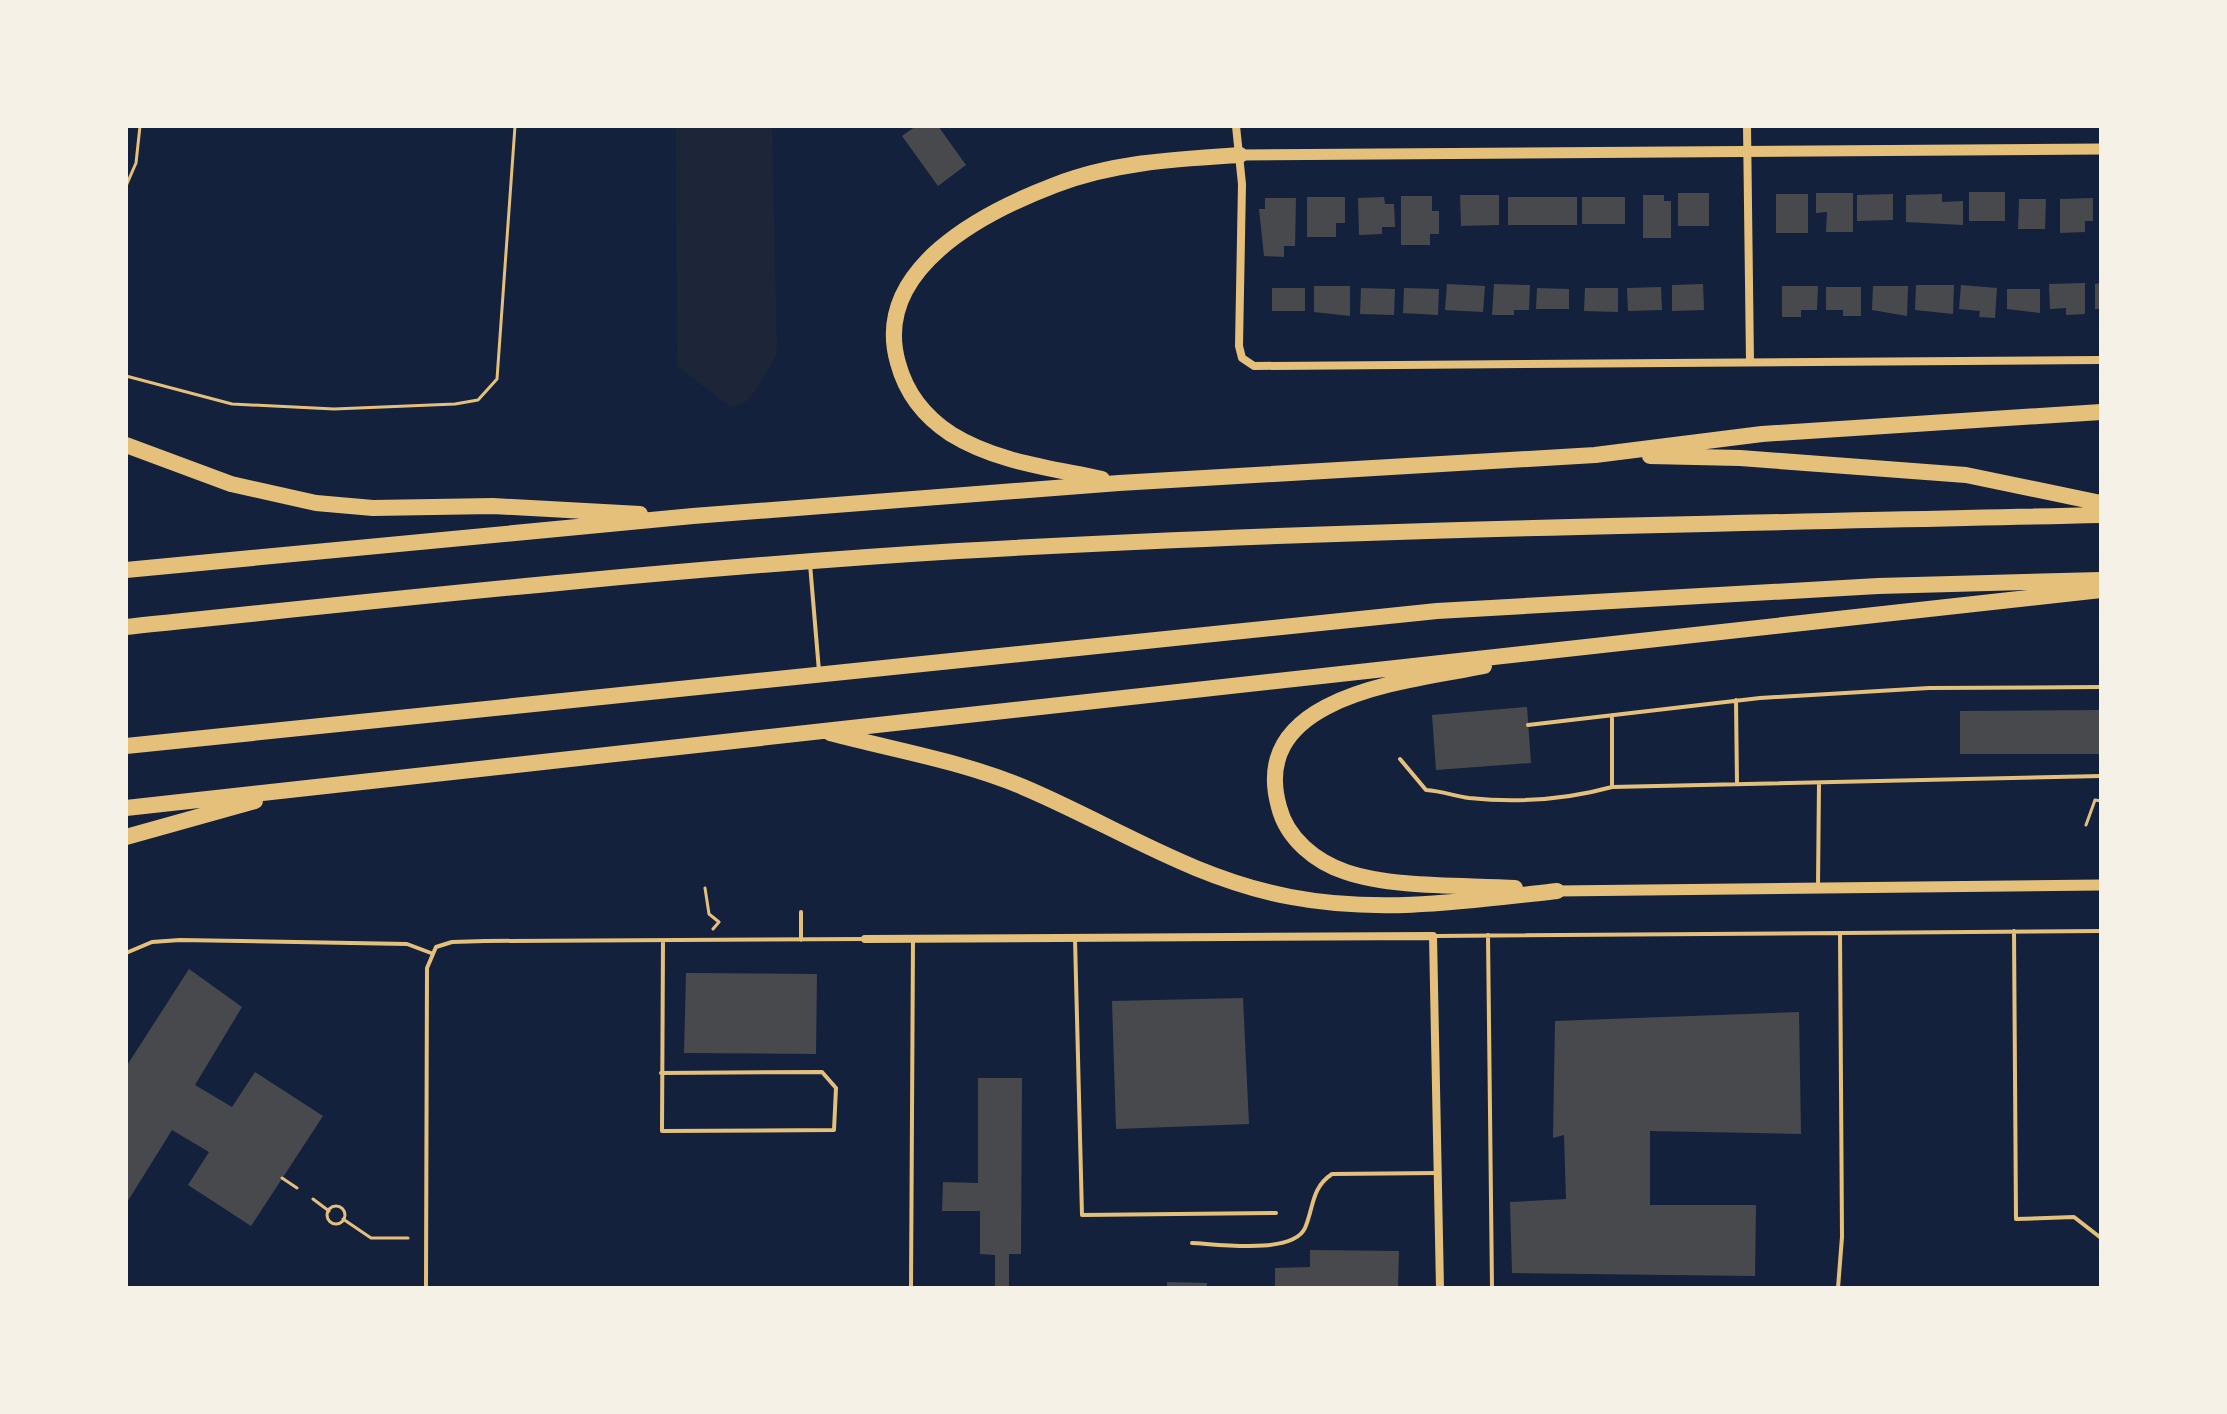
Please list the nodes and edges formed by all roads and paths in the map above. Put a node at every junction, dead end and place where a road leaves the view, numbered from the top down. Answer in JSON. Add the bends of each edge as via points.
{"nodes":[{"id":1,"x":140,"y":126,"type":"edge"},
{"id":2,"x":515,"y":126,"type":"edge"},
{"id":3,"x":1236,"y":126,"type":"edge"},
{"id":4,"x":1747,"y":126,"type":"edge"},
{"id":5,"x":2101,"y":149,"type":"edge"},
{"id":6,"x":1748,"y":153,"type":"junction"},
{"id":7,"x":1240,"y":155,"type":"junction"},
{"id":8,"x":126,"y":186,"type":"edge"},
{"id":9,"x":2101,"y":360,"type":"edge"},
{"id":10,"x":1750,"y":362,"type":"junction"},
{"id":11,"x":126,"y":376,"type":"edge"},
{"id":12,"x":2101,"y":412,"type":"edge"},
{"id":13,"x":128,"y":445,"type":"edge"},
{"id":14,"x":1595,"y":455,"type":"junction"},
{"id":15,"x":1119,"y":483,"type":"junction"},
{"id":16,"x":2101,"y":503,"type":"edge"},
{"id":17,"x":2101,"y":515,"type":"edge"},
{"id":18,"x":693,"y":516,"type":"junction"},
{"id":19,"x":810,"y":561,"type":"junction"},
{"id":20,"x":126,"y":570,"type":"edge"},
{"id":21,"x":2101,"y":580,"type":"edge"},
{"id":22,"x":2101,"y":590,"type":"edge"},
{"id":23,"x":126,"y":627,"type":"edge"},
{"id":24,"x":1563,"y":649,"type":"junction"},
{"id":25,"x":820,"y":674,"type":"junction"},
{"id":26,"x":2101,"y":687,"type":"edge"},
{"id":27,"x":1736,"y":700,"type":"junction"},
{"id":28,"x":1612,"y":715,"type":"junction"},
{"id":29,"x":1528,"y":725,"type":"dead end"},
{"id":30,"x":820,"y":730,"type":"junction"},
{"id":31,"x":126,"y":746,"type":"edge"},
{"id":32,"x":1400,"y":759,"type":"dead end"},
{"id":33,"x":2101,"y":776,"type":"edge"},
{"id":34,"x":1819,"y":782,"type":"junction"},
{"id":35,"x":1737,"y":784,"type":"junction"},
{"id":36,"x":307,"y":787,"type":"junction"},
{"id":37,"x":1612,"y":787,"type":"junction"},
{"id":38,"x":2101,"y":801,"type":"edge"},
{"id":39,"x":126,"y":808,"type":"edge"},
{"id":40,"x":2086,"y":825,"type":"dead end"},
{"id":41,"x":126,"y":837,"type":"edge"},
{"id":42,"x":2101,"y":885,"type":"edge"},
{"id":43,"x":705,"y":888,"type":"dead end"},
{"id":44,"x":1818,"y":888,"type":"junction"},
{"id":45,"x":1557,"y":891,"type":"junction"},
{"id":46,"x":801,"y":912,"type":"dead end"},
{"id":47,"x":713,"y":929,"type":"dead end"},
{"id":48,"x":2014,"y":931,"type":"junction"},
{"id":49,"x":2101,"y":931,"type":"edge"},
{"id":50,"x":1840,"y":933,"type":"junction"},
{"id":51,"x":1488,"y":935,"type":"junction"},
{"id":52,"x":1433,"y":936,"type":"junction"},
{"id":53,"x":865,"y":939,"type":"joint"},
{"id":54,"x":1075,"y":939,"type":"junction"},
{"id":55,"x":801,"y":940,"type":"junction"},
{"id":56,"x":663,"y":941,"type":"junction"},
{"id":57,"x":913,"y":941,"type":"junction"},
{"id":58,"x":126,"y":953,"type":"edge"},
{"id":59,"x":431,"y":953,"type":"junction"},
{"id":60,"x":661,"y":1073,"type":"junction"},
{"id":61,"x":1437,"y":1173,"type":"junction"},
{"id":62,"x":282,"y":1178,"type":"dead end"},
{"id":63,"x":297,"y":1188,"type":"dead end"},
{"id":64,"x":313,"y":1199,"type":"dead end"},
{"id":65,"x":329,"y":1211,"type":"junction"},
{"id":66,"x":1276,"y":1213,"type":"dead end"},
{"id":67,"x":343,"y":1219,"type":"junction"},
{"id":68,"x":408,"y":1238,"type":"dead end"},
{"id":69,"x":2101,"y":1238,"type":"edge"},
{"id":70,"x":1192,"y":1243,"type":"dead end"},
{"id":71,"x":426,"y":1288,"type":"edge"},
{"id":72,"x":911,"y":1288,"type":"edge"},
{"id":73,"x":1440,"y":1288,"type":"edge"},
{"id":74,"x":1492,"y":1288,"type":"edge"},
{"id":75,"x":1838,"y":1288,"type":"edge"}],
"edges":[{"from":1,"to":8,"type":"path","via":[[136,163]]},
{"from":2,"to":11,"type":"path","via":[[497,379],[478,400],[386,409],[232,404]]},
{"from":3,"to":7,"type":"street"},
{"from":4,"to":6,"type":"street"},
{"from":5,"to":6,"type":"street"},
{"from":6,"to":7,"type":"street"},
{"from":6,"to":10,"type":"street"},
{"from":7,"to":10,"type":"street","via":[[1242,358],[1258,367]]},
{"from":7,"to":15,"type":"highway","via":[[1117,167],[1037,193],[935,253],[901,298],[894,328],[896,359],[911,395],[937,423],[997,455]]},
{"from":9,"to":10,"type":"street"},
{"from":12,"to":14,"type":"highway","via":[[1762,434]]},
{"from":13,"to":18,"type":"highway","via":[[231,484],[335,506],[493,506]]},
{"from":14,"to":15,"type":"highway"},
{"from":14,"to":16,"type":"highway","via":[[1740,458],[1966,475]]},
{"from":15,"to":18,"type":"highway"},
{"from":17,"to":19,"type":"highway","via":[[1251,537]]},
{"from":18,"to":20,"type":"highway"},
{"from":19,"to":23,"type":"highway"},
{"from":19,"to":25,"type":"lane"},
{"from":21,"to":25,"type":"highway","via":[[1878,586],[1448,610]]},
{"from":22,"to":24,"type":"highway"},
{"from":24,"to":30,"type":"highway"},
{"from":24,"to":45,"type":"highway","via":[[1337,700],[1293,733],[1281,755],[1275,785],[1279,809],[1293,835],[1317,858],[1346,872],[1393,881]]},
{"from":25,"to":31,"type":"highway"},
{"from":26,"to":27,"type":"lane","via":[[1929,688]]},
{"from":27,"to":28,"type":"lane"},
{"from":27,"to":35,"type":"lane"},
{"from":28,"to":29,"type":"lane"},
{"from":28,"to":37,"type":"lane"},
{"from":30,"to":36,"type":"highway"},
{"from":30,"to":45,"type":"highway","via":[[1000,778],[1183,866],[1263,892],[1389,905]]},
{"from":32,"to":37,"type":"lane","via":[[1426,790],[1466,798],[1566,800]]},
{"from":33,"to":34,"type":"lane"},
{"from":34,"to":35,"type":"lane"},
{"from":34,"to":44,"type":"lane"},
{"from":35,"to":37,"type":"lane"},
{"from":36,"to":39,"type":"highway"},
{"from":36,"to":41,"type":"highway"},
{"from":38,"to":40,"type":"path","via":[[2095,800]]},
{"from":42,"to":44,"type":"street"},
{"from":43,"to":47,"type":"path","via":[[709,914],[719,922]]},
{"from":44,"to":45,"type":"street"},
{"from":46,"to":55,"type":"lane"},
{"from":48,"to":49,"type":"lane"},
{"from":48,"to":50,"type":"lane"},
{"from":48,"to":69,"type":"lane","via":[[2016,1219],[2074,1217]]},
{"from":50,"to":51,"type":"lane"},
{"from":50,"to":75,"type":"lane"},
{"from":51,"to":52,"type":"lane"},
{"from":51,"to":74,"type":"lane"},
{"from":52,"to":54,"type":"street"},
{"from":52,"to":61,"type":"street"},
{"from":53,"to":55,"type":"lane"},
{"from":53,"to":57,"type":"street"},
{"from":54,"to":57,"type":"street"},
{"from":54,"to":66,"type":"lane","via":[[1082,1215]]},
{"from":55,"to":56,"type":"lane"},
{"from":56,"to":59,"type":"lane","via":[[452,942]]},
{"from":56,"to":60,"type":"lane"},
{"from":57,"to":72,"type":"lane"},
{"from":58,"to":59,"type":"lane","via":[[152,942],[180,940],[407,944]]},
{"from":59,"to":71,"type":"lane"},
{"from":60,"to":60,"type":"lane","via":[[662,1131],[834,1130],[836,1088],[822,1072]]},
{"from":61,"to":70,"type":"lane","via":[[1332,1174],[1313,1196],[1305,1230],[1296,1237],[1269,1245]]},
{"from":61,"to":73,"type":"street"},
{"from":62,"to":63,"type":"path"},
{"from":64,"to":65,"type":"path"},
{"from":65,"to":67,"type":"path","via":[[340,1208]]},
{"from":65,"to":67,"type":"path","via":[[330,1221]]},
{"from":67,"to":68,"type":"path","via":[[371,1238]]}]}
